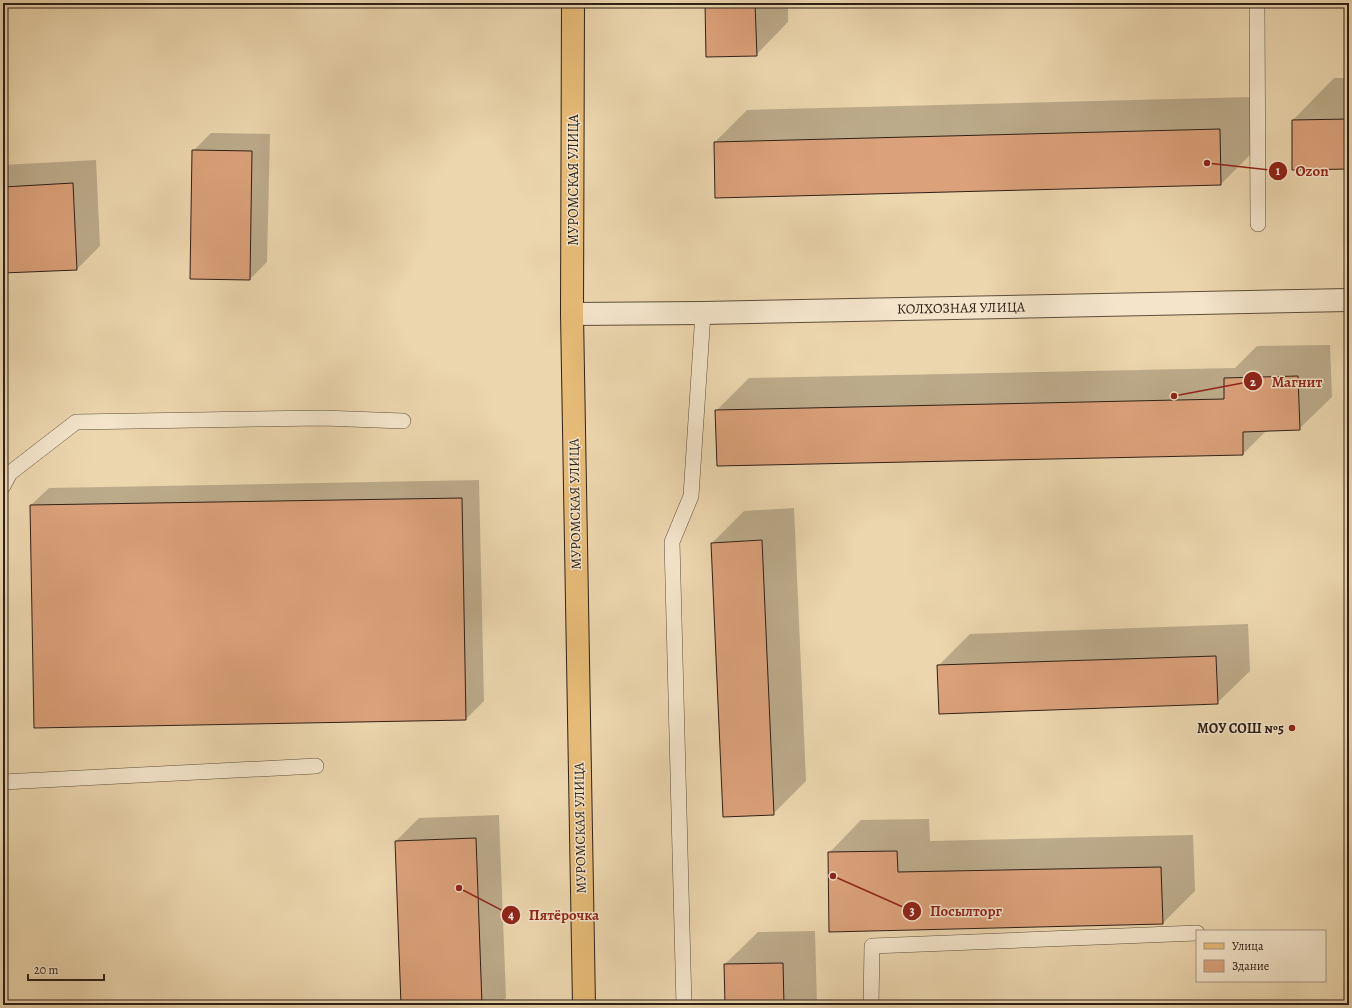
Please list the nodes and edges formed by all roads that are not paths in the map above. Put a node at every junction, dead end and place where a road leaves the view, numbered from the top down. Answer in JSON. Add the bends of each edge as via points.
{"nodes":[{"id":1,"x":574,"y":3,"type":"edge"},
{"id":2,"x":1256,"y":3,"type":"edge"},
{"id":3,"x":1258,"y":224,"type":"dead end"},
{"id":4,"x":1349,"y":300,"type":"edge"},
{"id":5,"x":703,"y":313,"type":"junction"},
{"id":6,"x":572,"y":314,"type":"junction"},
{"id":7,"x":402,"y":421,"type":"dead end"},
{"id":8,"x":3,"y":486,"type":"edge"},
{"id":9,"x":316,"y":766,"type":"dead end"},
{"id":10,"x":3,"y":782,"type":"edge"},
{"id":11,"x":1196,"y":933,"type":"edge"},
{"id":12,"x":584,"y":1005,"type":"edge"},
{"id":13,"x":684,"y":1005,"type":"edge"},
{"id":14,"x":871,"y":1005,"type":"edge"}],
"edges":[{"from":1,"to":6,"type":"main road","name":"МУРОМСКАЯ УЛИЦА"},
{"from":2,"to":3,"type":"lane"},
{"from":4,"to":5,"type":"street","name":"КОЛХОЗНАЯ УЛИЦА"},
{"from":5,"to":6,"type":"street","name":"КОЛХОЗНАЯ УЛИЦА"},
{"from":5,"to":13,"type":"lane","via":[[691,496],[672,542]]},
{"from":6,"to":12,"type":"main road","name":"МУРОМСКАЯ УЛИЦА"},
{"from":7,"to":8,"type":"lane","via":[[323,418],[76,422],[10,473]]},
{"from":9,"to":10,"type":"lane"},
{"from":11,"to":14,"type":"lane","via":[[872,946]]}]}
